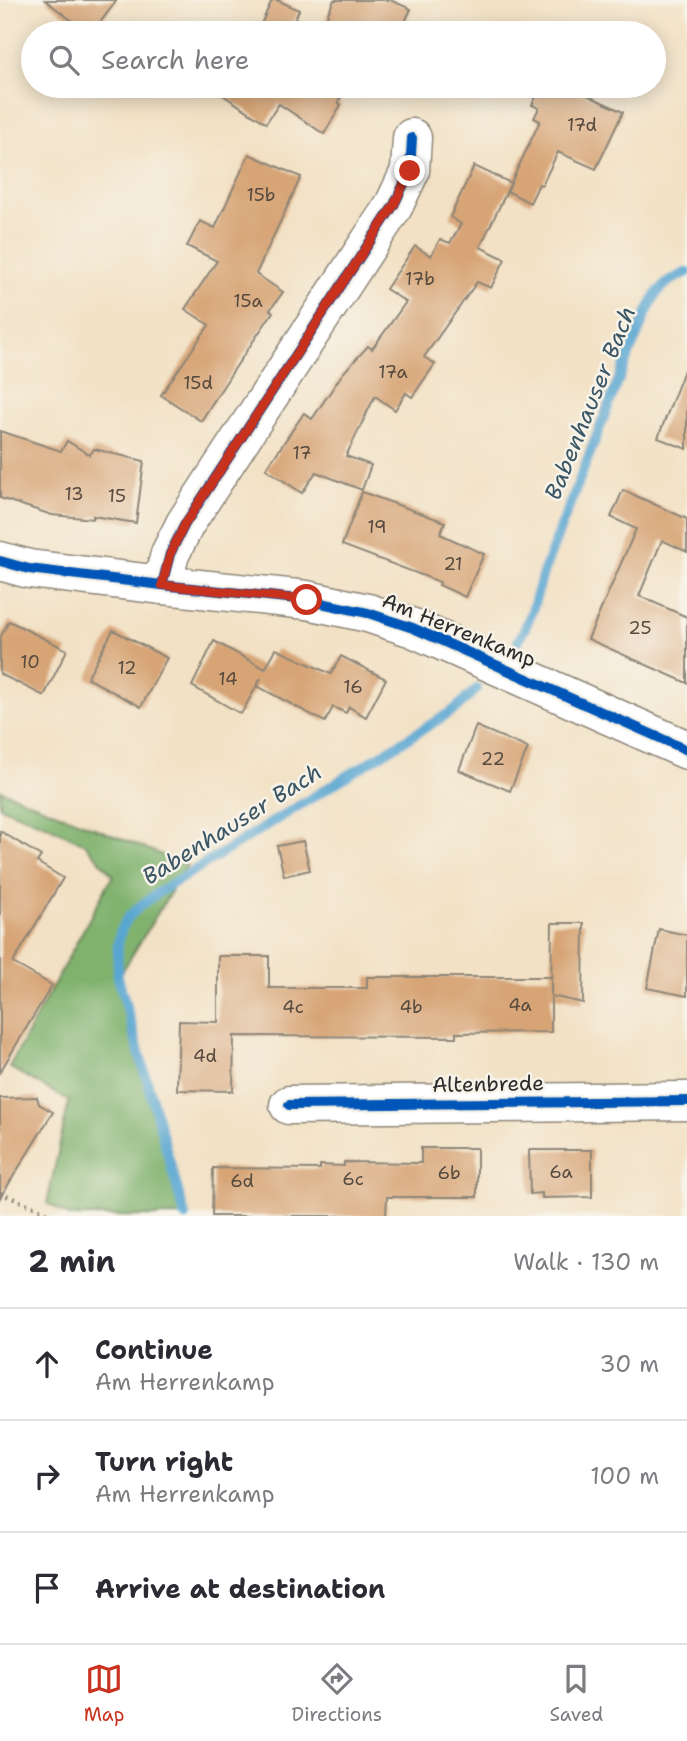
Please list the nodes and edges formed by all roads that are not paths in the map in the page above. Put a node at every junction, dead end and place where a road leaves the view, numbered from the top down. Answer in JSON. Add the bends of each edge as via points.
{"nodes":[{"id":1,"x":412,"y":138,"type":"dead end"},
{"id":2,"x":0,"y":561,"type":"edge"},
{"id":3,"x":162,"y":585,"type":"junction"},
{"id":4,"x":687,"y":750,"type":"edge"},
{"id":5,"x":687,"y":1101,"type":"edge"},
{"id":6,"x":289,"y":1105,"type":"dead end"}],
"edges":[{"from":1,"to":3,"type":"street","via":[[410,171],[394,205],[185,524]]},
{"from":2,"to":3,"type":"street","name":"Am Herrenkamp","via":[[29,569]]},
{"from":3,"to":4,"type":"street","name":"Am Herrenkamp","via":[[307,600],[368,613],[413,628]]},
{"from":5,"to":6,"type":"street","name":"Altenbrede"}]}
